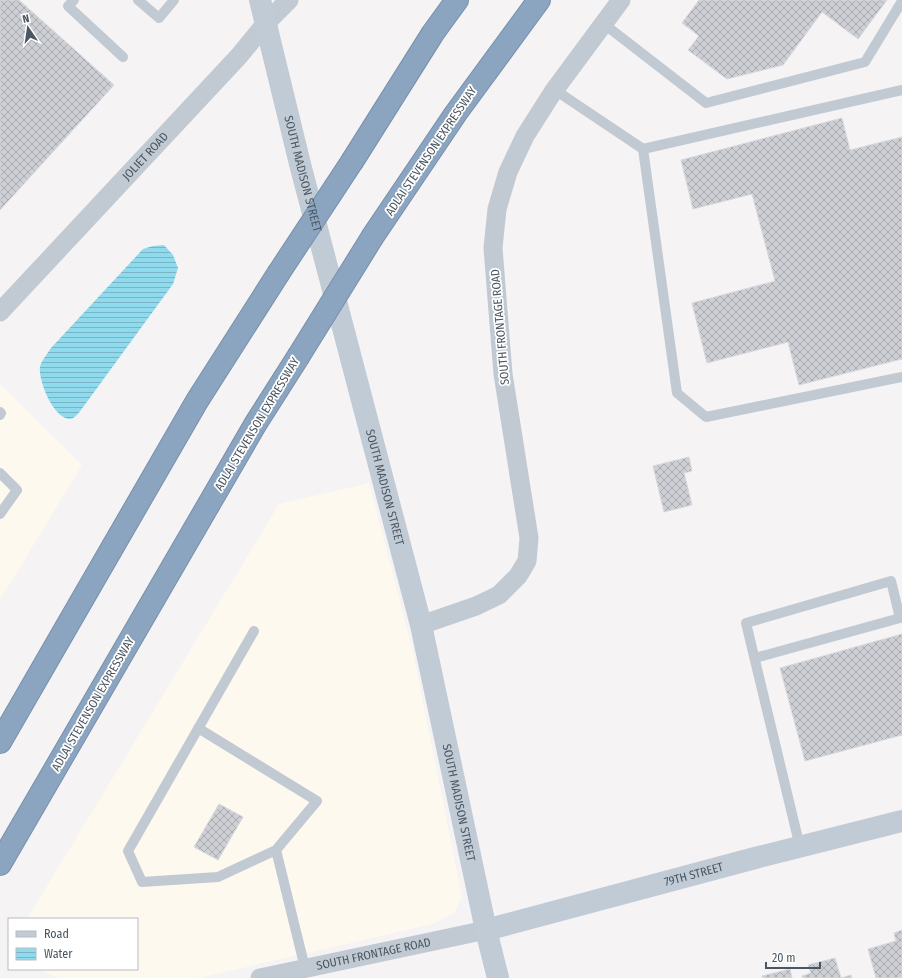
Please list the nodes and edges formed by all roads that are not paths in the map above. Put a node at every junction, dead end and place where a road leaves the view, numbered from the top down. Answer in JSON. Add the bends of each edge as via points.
{"nodes":[{"id":1,"x":74,"y":0,"type":"edge"},
{"id":2,"x":138,"y":0,"type":"edge"},
{"id":3,"x":174,"y":0,"type":"edge"},
{"id":4,"x":260,"y":0,"type":"edge"},
{"id":5,"x":289,"y":0,"type":"edge"},
{"id":6,"x":457,"y":0,"type":"edge"},
{"id":7,"x":539,"y":0,"type":"edge"},
{"id":8,"x":621,"y":0,"type":"edge"},
{"id":9,"x":902,"y":1,"type":"edge"},
{"id":10,"x":266,"y":23,"type":"junction"},
{"id":11,"x":604,"y":24,"type":"junction"},
{"id":12,"x":123,"y":57,"type":"dead end"},
{"id":13,"x":555,"y":90,"type":"junction"},
{"id":14,"x":902,"y":90,"type":"edge"},
{"id":15,"x":644,"y":149,"type":"junction"},
{"id":16,"x":0,"y":312,"type":"edge"},
{"id":17,"x":902,"y":377,"type":"edge"},
{"id":18,"x":0,"y":412,"type":"edge"},
{"id":19,"x":0,"y":415,"type":"edge"},
{"id":20,"x":0,"y":473,"type":"edge"},
{"id":21,"x":0,"y":514,"type":"edge"},
{"id":22,"x":421,"y":625,"type":"junction"},
{"id":23,"x":254,"y":630,"type":"dead end"},
{"id":24,"x":755,"y":658,"type":"junction"},
{"id":25,"x":198,"y":728,"type":"junction"},
{"id":26,"x":0,"y":742,"type":"edge"},
{"id":27,"x":902,"y":821,"type":"edge"},
{"id":28,"x":800,"y":847,"type":"junction"},
{"id":29,"x":276,"y":850,"type":"junction"},
{"id":30,"x":0,"y":864,"type":"edge"},
{"id":31,"x":486,"y":930,"type":"junction"},
{"id":32,"x":305,"y":968,"type":"junction"},
{"id":33,"x":260,"y":978,"type":"edge"},
{"id":34,"x":498,"y":978,"type":"edge"}],
"edges":[{"from":1,"to":12,"type":"lane","via":[[68,6]]},
{"from":2,"to":3,"type":"lane","via":[[159,18]]},
{"from":4,"to":10,"type":"street","name":"SOUTH MADISON STREET"},
{"from":5,"to":10,"type":"street","name":"JOLIET ROAD"},
{"from":6,"to":26,"type":"highway","bridge":true,"via":[[433,33],[197,401]]},
{"from":7,"to":30,"type":"highway","name":"ADLAI STEVENSON EXPRESSWAY","bridge":true,"via":[[456,112],[373,236],[256,423]]},
{"from":8,"to":11,"type":"street","name":"SOUTH FRONTAGE ROAD"},
{"from":9,"to":11,"type":"lane","via":[[865,62],[706,103]]},
{"from":10,"to":16,"type":"street","name":"JOLIET ROAD","via":[[239,56]]},
{"from":10,"to":22,"type":"street","name":"SOUTH MADISON STREET","via":[[304,179]]},
{"from":11,"to":13,"type":"street","name":"SOUTH FRONTAGE ROAD"},
{"from":13,"to":15,"type":"lane"},
{"from":13,"to":22,"type":"street","name":"SOUTH FRONTAGE ROAD","via":[[525,136],[508,172],[497,209],[493,248],[503,374],[529,538],[527,561],[518,576],[499,595],[476,606]]},
{"from":14,"to":15,"type":"lane"},
{"from":15,"to":17,"type":"lane","via":[[677,393],[706,417]]},
{"from":18,"to":19,"type":"lane"},
{"from":20,"to":21,"type":"lane","via":[[17,490]]},
{"from":22,"to":31,"type":"street","name":"SOUTH MADISON STREET"},
{"from":23,"to":25,"type":"lane"},
{"from":24,"to":24,"type":"lane","via":[[746,623],[891,581],[900,618]]},
{"from":24,"to":28,"type":"lane"},
{"from":25,"to":29,"type":"lane","via":[[317,801]]},
{"from":25,"to":29,"type":"lane","via":[[128,851],[142,882],[218,877]]},
{"from":27,"to":28,"type":"street","name":"79TH STREET"},
{"from":28,"to":31,"type":"street","name":"79TH STREET"},
{"from":29,"to":32,"type":"lane"},
{"from":31,"to":32,"type":"street","name":"SOUTH FRONTAGE ROAD"},
{"from":31,"to":34,"type":"street","name":"SOUTH MADISON STREET"},
{"from":32,"to":33,"type":"street","name":"SOUTH FRONTAGE ROAD"}]}
